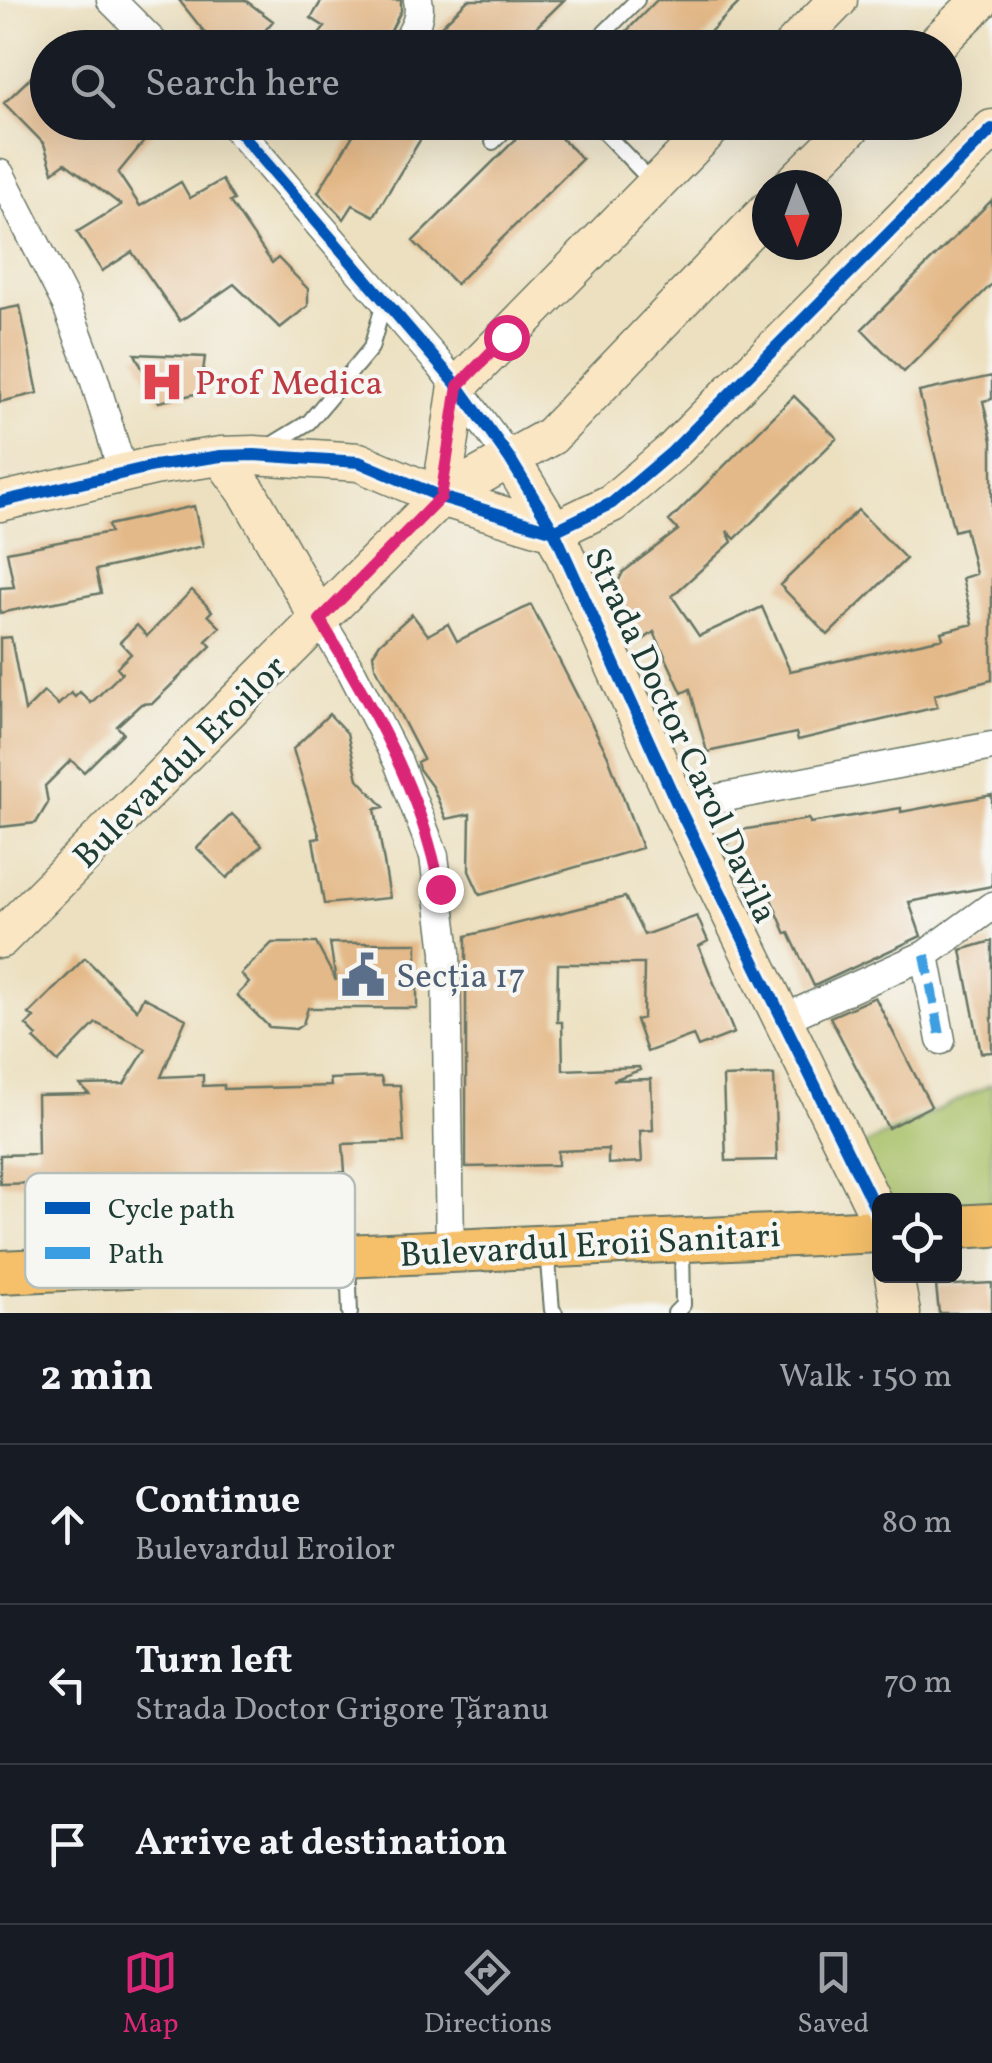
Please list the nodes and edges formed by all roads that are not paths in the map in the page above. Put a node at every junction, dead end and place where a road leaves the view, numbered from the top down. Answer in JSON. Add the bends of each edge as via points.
{"nodes":[{"id":1,"x":111,"y":0,"type":"edge"},
{"id":2,"x":418,"y":0,"type":"edge"},
{"id":3,"x":637,"y":0,"type":"edge"},
{"id":4,"x":838,"y":0,"type":"edge"},
{"id":5,"x":980,"y":0,"type":"edge"},
{"id":6,"x":141,"y":30,"type":"edge"},
{"id":7,"x":413,"y":30,"type":"edge"},
{"id":8,"x":607,"y":30,"type":"edge"},
{"id":9,"x":809,"y":30,"type":"edge"},
{"id":10,"x":950,"y":30,"type":"edge"},
{"id":11,"x":992,"y":128,"type":"edge"},
{"id":12,"x":246,"y":140,"type":"edge"},
{"id":13,"x":611,"y":140,"type":"edge"},
{"id":14,"x":699,"y":140,"type":"edge"},
{"id":15,"x":838,"y":140,"type":"edge"},
{"id":16,"x":807,"y":170,"type":"edge"},
{"id":17,"x":0,"y":174,"type":"edge"},
{"id":18,"x":655,"y":185,"type":"junction"},
{"id":19,"x":752,"y":228,"type":"edge"},
{"id":20,"x":384,"y":303,"type":"junction"},
{"id":21,"x":458,"y":386,"type":"junction"},
{"id":22,"x":237,"y":455,"type":"junction"},
{"id":23,"x":510,"y":459,"type":"junction"},
{"id":24,"x":123,"y":472,"type":"junction"},
{"id":25,"x":441,"y":497,"type":"junction"},
{"id":26,"x":0,"y":502,"type":"edge"},
{"id":27,"x":554,"y":531,"type":"junction"},
{"id":28,"x":320,"y":620,"type":"junction"},
{"id":29,"x":992,"y":746,"type":"edge"},
{"id":30,"x":678,"y":806,"type":"junction"},
{"id":31,"x":992,"y":906,"type":"edge"},
{"id":32,"x":5,"y":925,"type":"edge"},
{"id":33,"x":925,"y":955,"type":"junction"},
{"id":34,"x":783,"y":1019,"type":"junction"},
{"id":35,"x":941,"y":1040,"type":"dead end"},
{"id":36,"x":872,"y":1202,"type":"edge"},
{"id":37,"x":992,"y":1225,"type":"edge"},
{"id":38,"x":962,"y":1227,"type":"edge"},
{"id":39,"x":872,"y":1231,"type":"edge"},
{"id":40,"x":682,"y":1240,"type":"junction"},
{"id":41,"x":546,"y":1246,"type":"junction"},
{"id":42,"x":450,"y":1251,"type":"junction"},
{"id":43,"x":355,"y":1256,"type":"edge"},
{"id":44,"x":25,"y":1271,"type":"edge"},
{"id":45,"x":0,"y":1272,"type":"edge"},
{"id":46,"x":895,"y":1283,"type":"edge"},
{"id":47,"x":349,"y":1288,"type":"edge"},
{"id":48,"x":350,"y":1313,"type":"edge"},
{"id":49,"x":555,"y":1313,"type":"edge"},
{"id":50,"x":674,"y":1313,"type":"edge"},
{"id":51,"x":901,"y":1313,"type":"edge"}],
"edges":[{"from":1,"to":6,"type":"street"},
{"from":2,"to":7,"type":"street"},
{"from":3,"to":8,"type":"lane"},
{"from":4,"to":9,"type":"street"},
{"from":5,"to":10,"type":"street"},
{"from":11,"to":27,"type":"street","via":[[672,452],[612,503]]},
{"from":12,"to":20,"type":"street","name":"Strada Doctor Carol Davila"},
{"from":13,"to":18,"type":"lane"},
{"from":14,"to":18,"type":"street"},
{"from":15,"to":16,"type":"street"},
{"from":17,"to":24,"type":"street","via":[[66,303]]},
{"from":18,"to":21,"type":"street"},
{"from":19,"to":23,"type":"street","name":"Bulevardul Eroilor","via":[[551,436]]},
{"from":20,"to":21,"type":"street","name":"Strada Doctor Carol Davila"},
{"from":20,"to":22,"type":"lane","via":[[372,348],[309,422]]},
{"from":21,"to":23,"type":"street","name":"Strada Doctor Carol Davila"},
{"from":21,"to":25,"type":"street"},
{"from":22,"to":24,"type":"street"},
{"from":22,"to":25,"type":"street","via":[[359,462]]},
{"from":22,"to":28,"type":"street","via":[[248,493]]},
{"from":23,"to":25,"type":"street","name":"Bulevardul Eroilor"},
{"from":23,"to":27,"type":"street","name":"Strada Doctor Carol Davila"},
{"from":24,"to":26,"type":"street"},
{"from":25,"to":27,"type":"street"},
{"from":25,"to":28,"type":"street","name":"Bulevardul Eroilor"},
{"from":27,"to":30,"type":"street","name":"Strada Doctor Carol Davila"},
{"from":28,"to":32,"type":"street","name":"Bulevardul Eroilor"},
{"from":28,"to":42,"type":"street","via":[[398,762],[434,856],[446,952]]},
{"from":29,"to":30,"type":"street"},
{"from":30,"to":34,"type":"street","name":"Strada Doctor Carol Davila"},
{"from":31,"to":33,"type":"street"},
{"from":33,"to":34,"type":"street"},
{"from":33,"to":35,"type":"street"},
{"from":34,"to":36,"type":"street","name":"Strada Doctor Carol Davila"},
{"from":37,"to":38,"type":"main road"},
{"from":39,"to":40,"type":"main road","name":"Bulevardul Eroii Sanitari"},
{"from":40,"to":41,"type":"main road","name":"Bulevardul Eroii Sanitari"},
{"from":40,"to":50,"type":"lane","via":[[683,1305]]},
{"from":41,"to":42,"type":"main road","name":"Bulevardul Eroii Sanitari"},
{"from":41,"to":49,"type":"lane"},
{"from":42,"to":43,"type":"main road","name":"Bulevardul Eroii Sanitari"},
{"from":44,"to":45,"type":"main road","name":"Bulevardul Eroii Sanitari"},
{"from":46,"to":51,"type":"street"},
{"from":47,"to":48,"type":"lane"}]}
